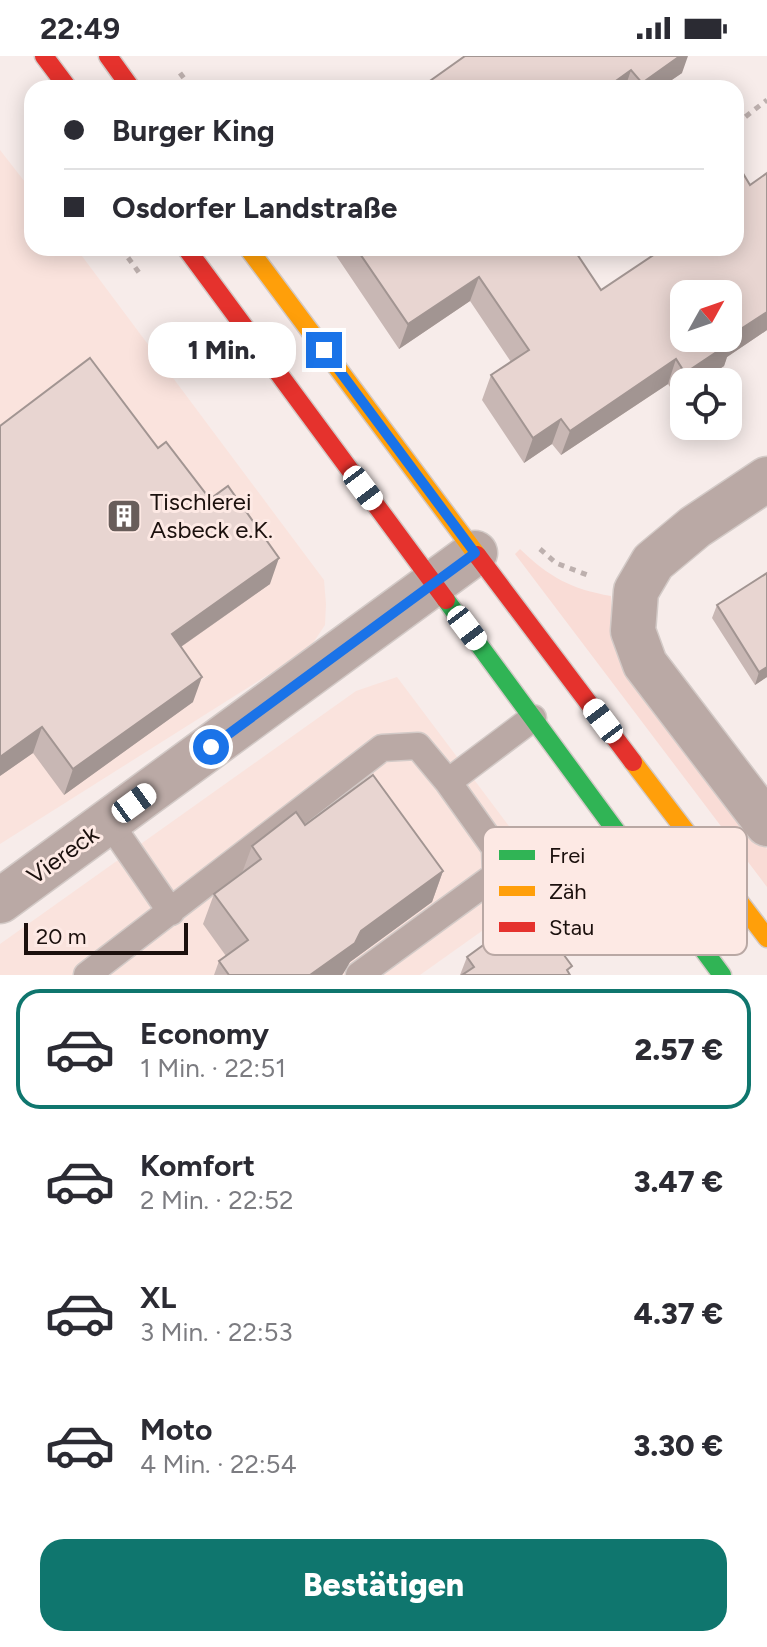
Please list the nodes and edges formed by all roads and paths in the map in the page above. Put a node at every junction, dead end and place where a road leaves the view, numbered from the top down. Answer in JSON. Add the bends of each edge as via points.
{"nodes":[{"id":1,"x":44,"y":56,"type":"edge"},
{"id":2,"x":108,"y":56,"type":"edge"},
{"id":3,"x":62,"y":80,"type":"edge"},
{"id":4,"x":125,"y":80,"type":"edge"},
{"id":5,"x":767,"y":100,"type":"edge"},
{"id":6,"x":744,"y":118,"type":"edge"},
{"id":7,"x":192,"y":256,"type":"edge"},
{"id":8,"x":254,"y":256,"type":"edge"},
{"id":9,"x":767,"y":479,"type":"edge"},
{"id":10,"x":475,"y":553,"type":"junction"},
{"id":11,"x":434,"y":584,"type":"junction"},
{"id":12,"x":533,"y":718,"type":"junction"},
{"id":13,"x":448,"y":782,"type":"junction"},
{"id":14,"x":109,"y":822,"type":"junction"},
{"id":15,"x":767,"y":824,"type":"edge"},
{"id":16,"x":613,"y":827,"type":"edge"},
{"id":17,"x":683,"y":827,"type":"edge"},
{"id":18,"x":483,"y":831,"type":"edge"},
{"id":19,"x":483,"y":884,"type":"edge"},
{"id":20,"x":0,"y":901,"type":"edge"},
{"id":21,"x":171,"y":912,"type":"junction"},
{"id":22,"x":747,"y":912,"type":"edge"},
{"id":23,"x":767,"y":938,"type":"edge"},
{"id":24,"x":707,"y":955,"type":"edge"},
{"id":25,"x":87,"y":975,"type":"edge"},
{"id":26,"x":359,"y":975,"type":"edge"},
{"id":27,"x":722,"y":975,"type":"edge"}],
"edges":[{"from":1,"to":3,"type":"main road"},
{"from":2,"to":4,"type":"main road"},
{"from":5,"to":6,"type":"path"},
{"from":7,"to":11,"type":"main road"},
{"from":8,"to":10,"type":"main road"},
{"from":9,"to":15,"type":"street","via":[[653,562],[636,591],[633,631],[645,664]]},
{"from":10,"to":11,"type":"street","name":"Viereck"},
{"from":10,"to":17,"type":"main road"},
{"from":11,"to":12,"type":"main road"},
{"from":11,"to":14,"type":"street","name":"Viereck"},
{"from":12,"to":13,"type":"lane"},
{"from":12,"to":16,"type":"main road"},
{"from":13,"to":18,"type":"lane"},
{"from":13,"to":21,"type":"lane","via":[[418,746],[382,748]]},
{"from":14,"to":20,"type":"street","name":"Viereck"},
{"from":14,"to":21,"type":"lane"},
{"from":19,"to":26,"type":"lane"},
{"from":21,"to":25,"type":"lane"},
{"from":22,"to":23,"type":"main road"},
{"from":24,"to":27,"type":"main road"}]}
